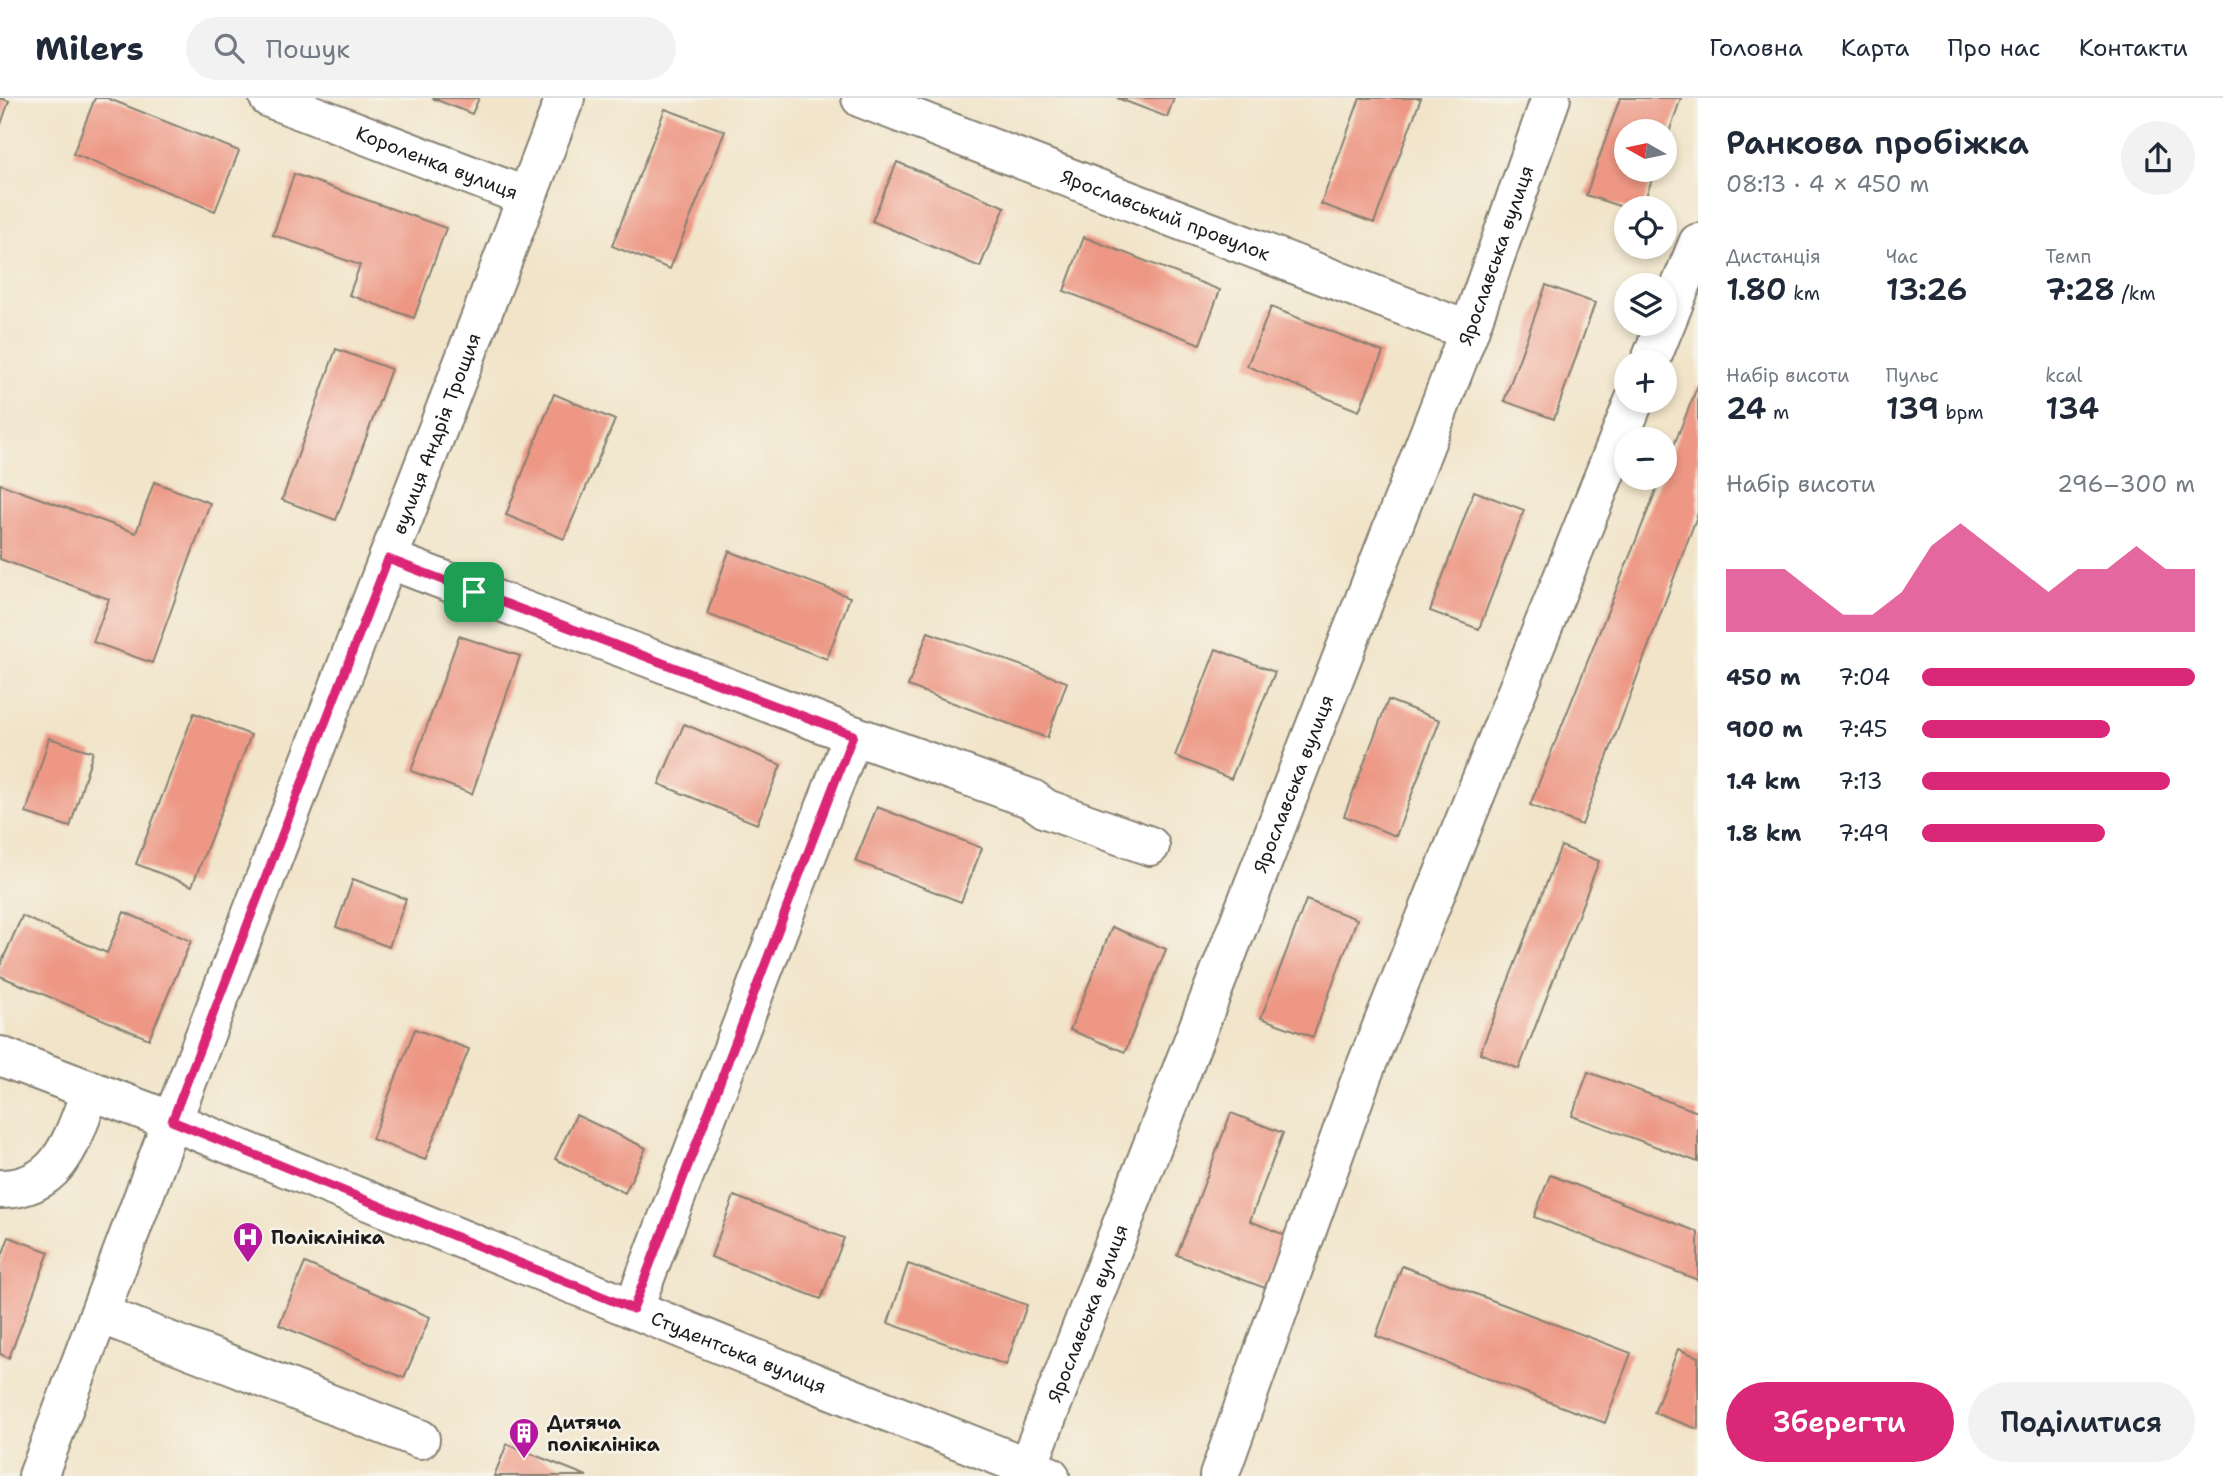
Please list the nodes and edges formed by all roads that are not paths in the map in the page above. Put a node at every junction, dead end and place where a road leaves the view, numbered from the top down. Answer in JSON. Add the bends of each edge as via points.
{"nodes":[{"id":1,"x":269,"y":98,"type":"edge"},
{"id":2,"x":565,"y":98,"type":"edge"},
{"id":3,"x":861,"y":98,"type":"edge"},
{"id":4,"x":1551,"y":98,"type":"edge"},
{"id":5,"x":527,"y":197,"type":"junction"},
{"id":6,"x":1698,"y":243,"type":"edge"},
{"id":7,"x":1469,"y":331,"type":"junction"},
{"id":8,"x":1655,"y":350,"type":"edge"},
{"id":9,"x":1629,"y":413,"type":"edge"},
{"id":10,"x":388,"y":559,"type":"junction"},
{"id":11,"x":853,"y":735,"type":"junction"},
{"id":12,"x":1150,"y":846,"type":"dead end"},
{"id":13,"x":0,"y":1056,"type":"edge"},
{"id":14,"x":91,"y":1090,"type":"junction"},
{"id":15,"x":172,"y":1121,"type":"junction"},
{"id":16,"x":0,"y":1189,"type":"edge"},
{"id":17,"x":633,"y":1309,"type":"junction"},
{"id":18,"x":100,"y":1314,"type":"junction"},
{"id":19,"x":420,"y":1439,"type":"dead end"},
{"id":20,"x":1039,"y":1471,"type":"edge"},
{"id":21,"x":38,"y":1476,"type":"edge"},
{"id":22,"x":1219,"y":1476,"type":"edge"}],
"edges":[{"from":1,"to":5,"type":"street","name":"Короленка вулиця"},
{"from":2,"to":5,"type":"street","name":"вулиця Андрія Трощия"},
{"from":3,"to":7,"type":"street","name":"Ярославський провулок"},
{"from":4,"to":7,"type":"street","name":"Ярославська вулиця"},
{"from":5,"to":10,"type":"street","name":"вулиця Андрія Трощия"},
{"from":6,"to":8,"type":"street"},
{"from":7,"to":20,"type":"street","name":"Ярославська вулиця"},
{"from":9,"to":22,"type":"street","via":[[1362,1076]]},
{"from":10,"to":11,"type":"street"},
{"from":10,"to":15,"type":"street","name":"вулиця Андрія Трощия"},
{"from":11,"to":12,"type":"street"},
{"from":11,"to":17,"type":"street"},
{"from":13,"to":14,"type":"street","name":"Студентська вулиця"},
{"from":14,"to":15,"type":"street","name":"Студентська вулиця"},
{"from":14,"to":16,"type":"street","via":[[59,1164],[28,1185]]},
{"from":15,"to":17,"type":"street","name":"Студентська вулиця"},
{"from":15,"to":18,"type":"street","name":"вулиця Андрія Трощия"},
{"from":17,"to":20,"type":"street","name":"Студентська вулиця"},
{"from":18,"to":19,"type":"street"},
{"from":18,"to":21,"type":"street","name":"вулиця Андрія Трощия"}]}
